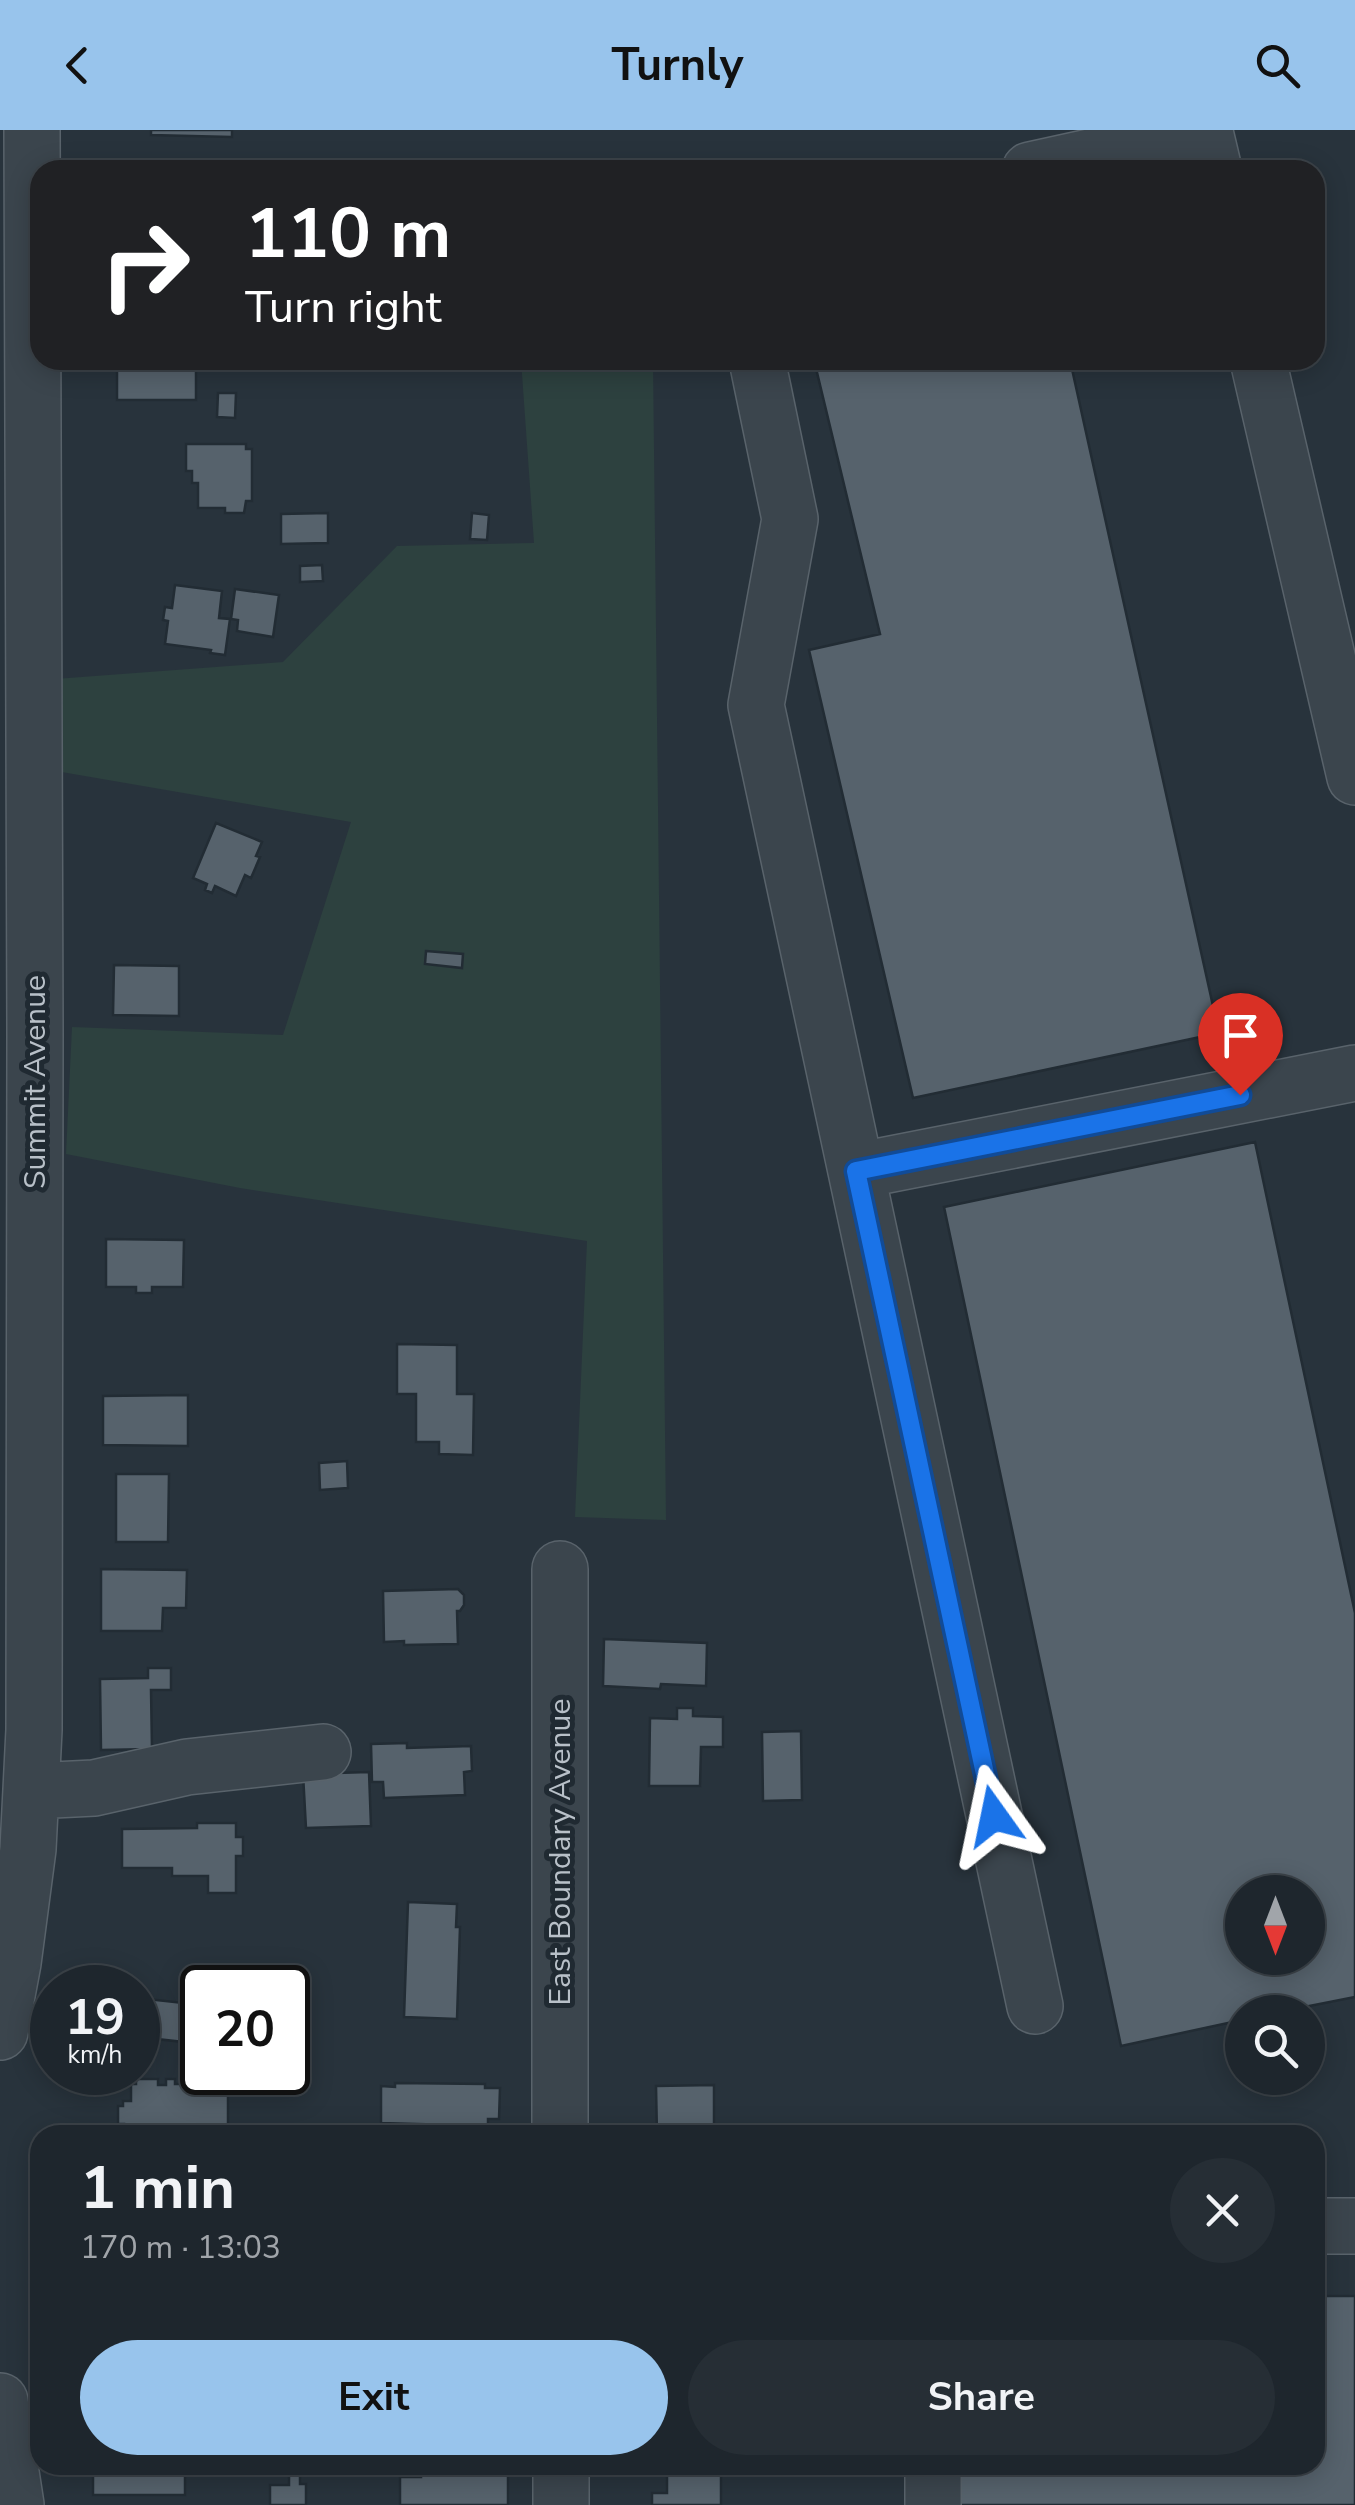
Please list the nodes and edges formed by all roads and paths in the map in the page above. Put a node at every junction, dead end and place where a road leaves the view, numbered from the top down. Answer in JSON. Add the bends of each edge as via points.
{"nodes":[{"id":1,"x":32,"y":130,"type":"edge"},
{"id":2,"x":1209,"y":140,"type":"edge"},
{"id":3,"x":1090,"y":160,"type":"edge"},
{"id":4,"x":16,"y":200,"type":"edge"},
{"id":5,"x":30,"y":274,"type":"edge"},
{"id":6,"x":35,"y":370,"type":"edge"},
{"id":7,"x":759,"y":370,"type":"edge"},
{"id":8,"x":1260,"y":370,"type":"edge"},
{"id":9,"x":1355,"y":777,"type":"edge"},
{"id":10,"x":1355,"y":1073,"type":"edge"},
{"id":11,"x":18,"y":1150,"type":"edge"},
{"id":12,"x":856,"y":1171,"type":"junction"},
{"id":13,"x":17,"y":1473,"type":"edge"},
{"id":14,"x":560,"y":1569,"type":"dead end"},
{"id":15,"x":324,"y":1752,"type":"dead end"},
{"id":16,"x":32,"y":1791,"type":"junction"},
{"id":17,"x":6,"y":1962,"type":"edge"},
{"id":18,"x":1035,"y":2006,"type":"dead end"},
{"id":19,"x":0,"y":2032,"type":"edge"},
{"id":20,"x":560,"y":2125,"type":"edge"},
{"id":21,"x":1325,"y":2226,"type":"edge"},
{"id":22,"x":1355,"y":2226,"type":"edge"},
{"id":23,"x":0,"y":2401,"type":"edge"},
{"id":24,"x":561,"y":2475,"type":"edge"},
{"id":25,"x":933,"y":2475,"type":"edge"},
{"id":26,"x":16,"y":2505,"type":"edge"},
{"id":27,"x":561,"y":2505,"type":"edge"},
{"id":28,"x":933,"y":2505,"type":"edge"}],
"edges":[{"from":1,"to":4,"type":"street","name":"Summit Avenue"},
{"from":2,"to":3,"type":"street"},
{"from":4,"to":5,"type":"street","name":"Summit Avenue"},
{"from":6,"to":11,"type":"street","name":"Summit Avenue"},
{"from":7,"to":12,"type":"street","via":[[790,519],[756,705]]},
{"from":8,"to":9,"type":"street"},
{"from":10,"to":12,"type":"street"},
{"from":11,"to":13,"type":"street","name":"Summit Avenue"},
{"from":12,"to":18,"type":"street"},
{"from":13,"to":16,"type":"street","name":"Summit Avenue"},
{"from":14,"to":20,"type":"street","name":"East Boundary Avenue"},
{"from":15,"to":16,"type":"street","via":[[187,1768],[94,1788]]},
{"from":16,"to":17,"type":"street","name":"Summit Avenue"},
{"from":17,"to":19,"type":"street","name":"Summit Avenue"},
{"from":21,"to":22,"type":"street"},
{"from":23,"to":26,"type":"street"},
{"from":24,"to":27,"type":"street"},
{"from":25,"to":28,"type":"street"}]}
